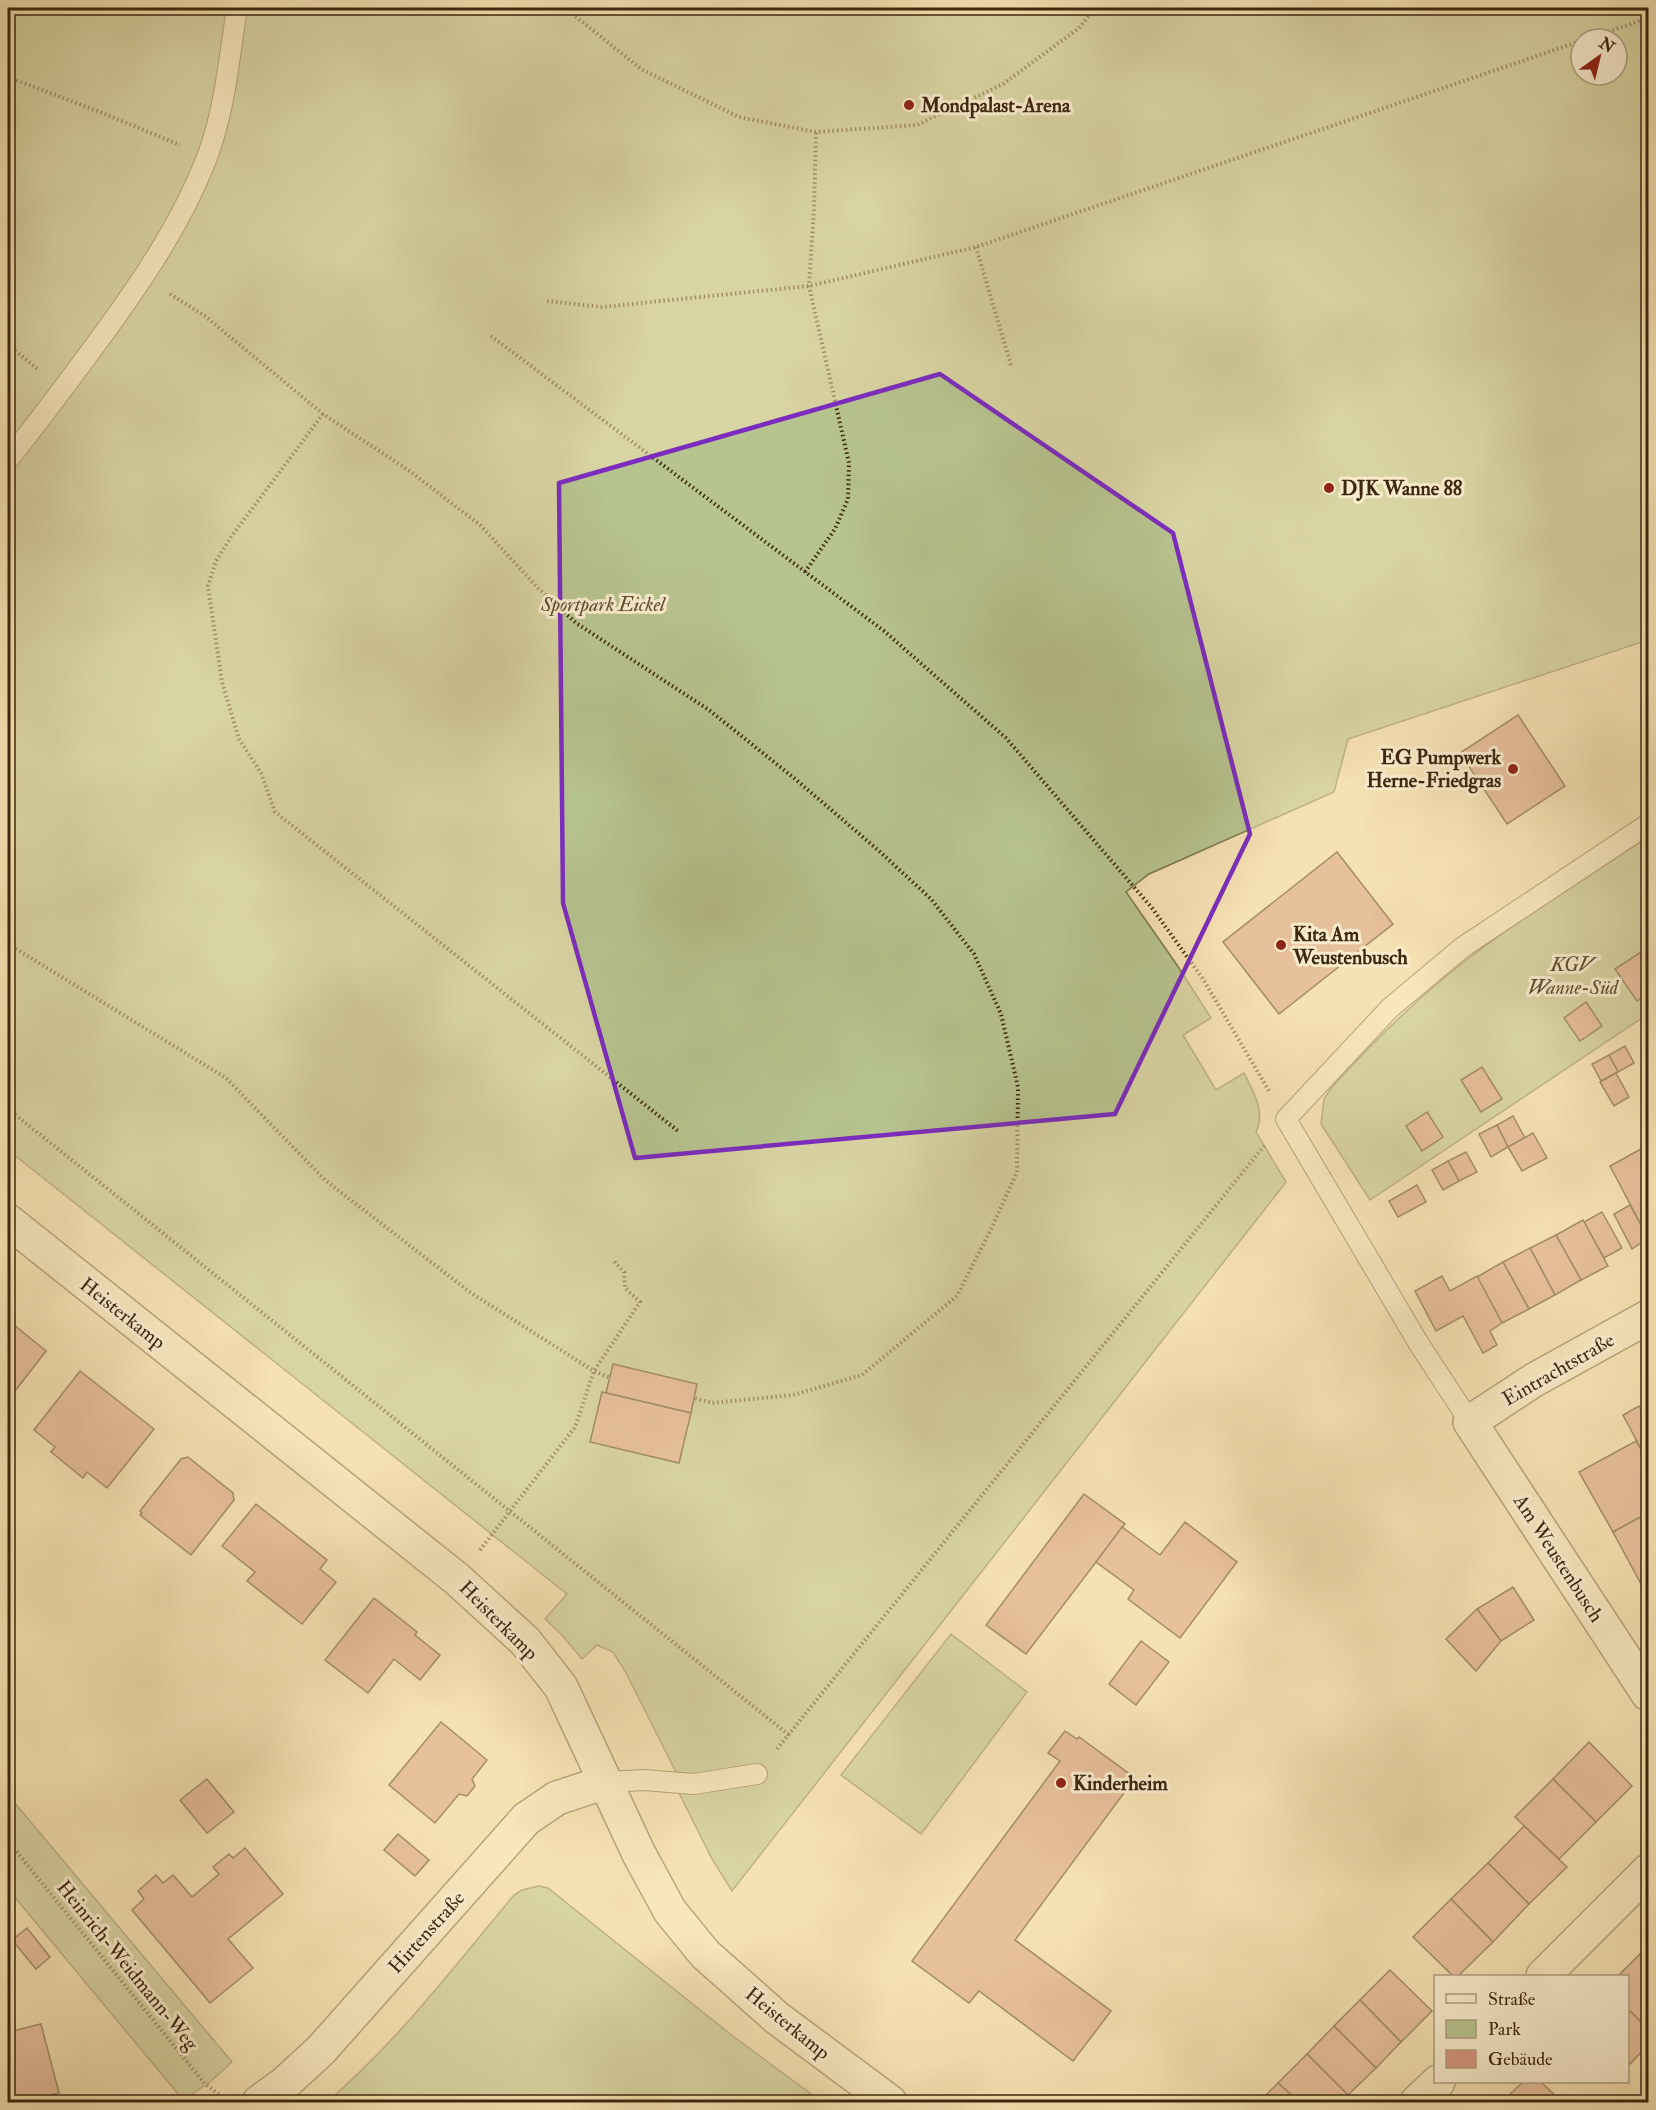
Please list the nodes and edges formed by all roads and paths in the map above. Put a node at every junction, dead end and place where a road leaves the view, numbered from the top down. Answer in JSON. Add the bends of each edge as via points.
{"nodes":[{"id":1,"x":237,"y":8,"type":"edge"},
{"id":2,"x":565,"y":8,"type":"edge"},
{"id":3,"x":1095,"y":8,"type":"edge"},
{"id":4,"x":1648,"y":18,"type":"edge"},
{"id":5,"x":1622,"y":27,"type":"edge"},
{"id":6,"x":1569,"y":45,"type":"edge"},
{"id":7,"x":8,"y":77,"type":"edge"},
{"id":8,"x":816,"y":132,"type":"junction"},
{"id":9,"x":207,"y":158,"type":"junction"},
{"id":10,"x":976,"y":247,"type":"junction"},
{"id":11,"x":143,"y":279,"type":"junction"},
{"id":12,"x":809,"y":286,"type":"junction"},
{"id":13,"x":547,"y":301,"type":"dead end"},
{"id":14,"x":491,"y":336,"type":"dead end"},
{"id":15,"x":8,"y":345,"type":"edge"},
{"id":16,"x":1011,"y":365,"type":"dead end"},
{"id":17,"x":63,"y":390,"type":"junction"},
{"id":18,"x":323,"y":414,"type":"junction"},
{"id":19,"x":8,"y":460,"type":"edge"},
{"id":20,"x":805,"y":572,"type":"junction"},
{"id":21,"x":1648,"y":824,"type":"edge"},
{"id":22,"x":8,"y":944,"type":"edge"},
{"id":23,"x":8,"y":1109,"type":"edge"},
{"id":24,"x":1286,"y":1119,"type":"junction"},
{"id":25,"x":678,"y":1131,"type":"dead end"},
{"id":26,"x":8,"y":1221,"type":"edge"},
{"id":27,"x":613,"y":1260,"type":"dead end"},
{"id":28,"x":1648,"y":1317,"type":"edge"},
{"id":29,"x":594,"y":1371,"type":"junction"},
{"id":30,"x":610,"y":1378,"type":"dead end"},
{"id":31,"x":694,"y":1398,"type":"dead end"},
{"id":32,"x":1470,"y":1422,"type":"junction"},
{"id":33,"x":509,"y":1511,"type":"junction"},
{"id":34,"x":457,"y":1579,"type":"junction"},
{"id":35,"x":1648,"y":1694,"type":"edge"},
{"id":36,"x":789,"y":1735,"type":"junction"},
{"id":37,"x":757,"y":1774,"type":"joint"},
{"id":38,"x":606,"y":1782,"type":"junction"},
{"id":39,"x":8,"y":1841,"type":"edge"},
{"id":40,"x":1648,"y":1871,"type":"edge"},
{"id":41,"x":1545,"y":1975,"type":"edge"},
{"id":42,"x":1437,"y":2083,"type":"edge"},
{"id":43,"x":230,"y":2103,"type":"edge"},
{"id":44,"x":259,"y":2103,"type":"edge"},
{"id":45,"x":890,"y":2103,"type":"edge"},
{"id":46,"x":1417,"y":2103,"type":"edge"}],
"edges":[{"from":1,"to":9,"type":"lane","via":[[223,104]]},
{"from":2,"to":8,"type":"path","via":[[641,69],[739,117]]},
{"from":3,"to":8,"type":"path","via":[[1079,28],[1003,84],[917,125]]},
{"from":4,"to":5,"type":"path"},
{"from":6,"to":10,"type":"path"},
{"from":7,"to":9,"type":"path"},
{"from":8,"to":12,"type":"path"},
{"from":9,"to":11,"type":"lane","via":[[168,240]]},
{"from":10,"to":12,"type":"path"},
{"from":10,"to":16,"type":"path"},
{"from":11,"to":17,"type":"lane"},
{"from":11,"to":18,"type":"path","via":[[205,316]]},
{"from":12,"to":13,"type":"path","via":[[602,307]]},
{"from":12,"to":20,"type":"path","via":[[849,463],[848,499],[835,529]]},
{"from":14,"to":20,"type":"path"},
{"from":15,"to":17,"type":"path"},
{"from":17,"to":19,"type":"lane"},
{"from":18,"to":25,"type":"path","via":[[231,537],[216,561],[208,586],[222,682],[239,739],[261,773],[275,812]]},
{"from":18,"to":31,"type":"path","via":[[411,472],[480,525],[576,623],[709,710],[878,850],[931,899],[974,954],[1001,1014],[1018,1087],[1017,1172],[957,1296],[862,1375],[793,1395],[712,1402]]},
{"from":20,"to":24,"type":"path","via":[[884,631],[971,706],[1006,738],[1059,798],[1134,885],[1203,979]]},
{"from":21,"to":24,"type":"lane","via":[[1463,947],[1390,1008]]},
{"from":22,"to":29,"type":"path","via":[[226,1078],[325,1180],[471,1293]]},
{"from":23,"to":33,"type":"path"},
{"from":24,"to":32,"type":"lane","via":[[1419,1344]]},
{"from":24,"to":36,"type":"path"},
{"from":26,"to":34,"type":"street","name":"Heisterkamp"},
{"from":27,"to":29,"type":"path","via":[[624,1272],[625,1288],[640,1302]]},
{"from":28,"to":32,"type":"street","name":"Eintrachtstraße","via":[[1534,1380]]},
{"from":29,"to":30,"type":"path"},
{"from":29,"to":33,"type":"path","via":[[575,1427]]},
{"from":32,"to":35,"type":"street","name":"Am Weustenbusch"},
{"from":33,"to":34,"type":"path"},
{"from":33,"to":36,"type":"path"},
{"from":34,"to":38,"type":"street","name":"Heisterkamp","via":[[525,1641],[561,1687]]},
{"from":36,"to":37,"type":"path"},
{"from":37,"to":38,"type":"lane","via":[[694,1784]]},
{"from":38,"to":44,"type":"street","name":"Hirtenstraße","via":[[557,1798],[526,1819],[321,2050]]},
{"from":38,"to":45,"type":"street","name":"Heisterkamp","via":[[670,1911],[705,1954],[777,2018]]},
{"from":39,"to":43,"type":"path","name":"Heinrich-Weidmann-Weg","via":[[205,2084]]},
{"from":40,"to":41,"type":"street"},
{"from":42,"to":46,"type":"street"}]}
